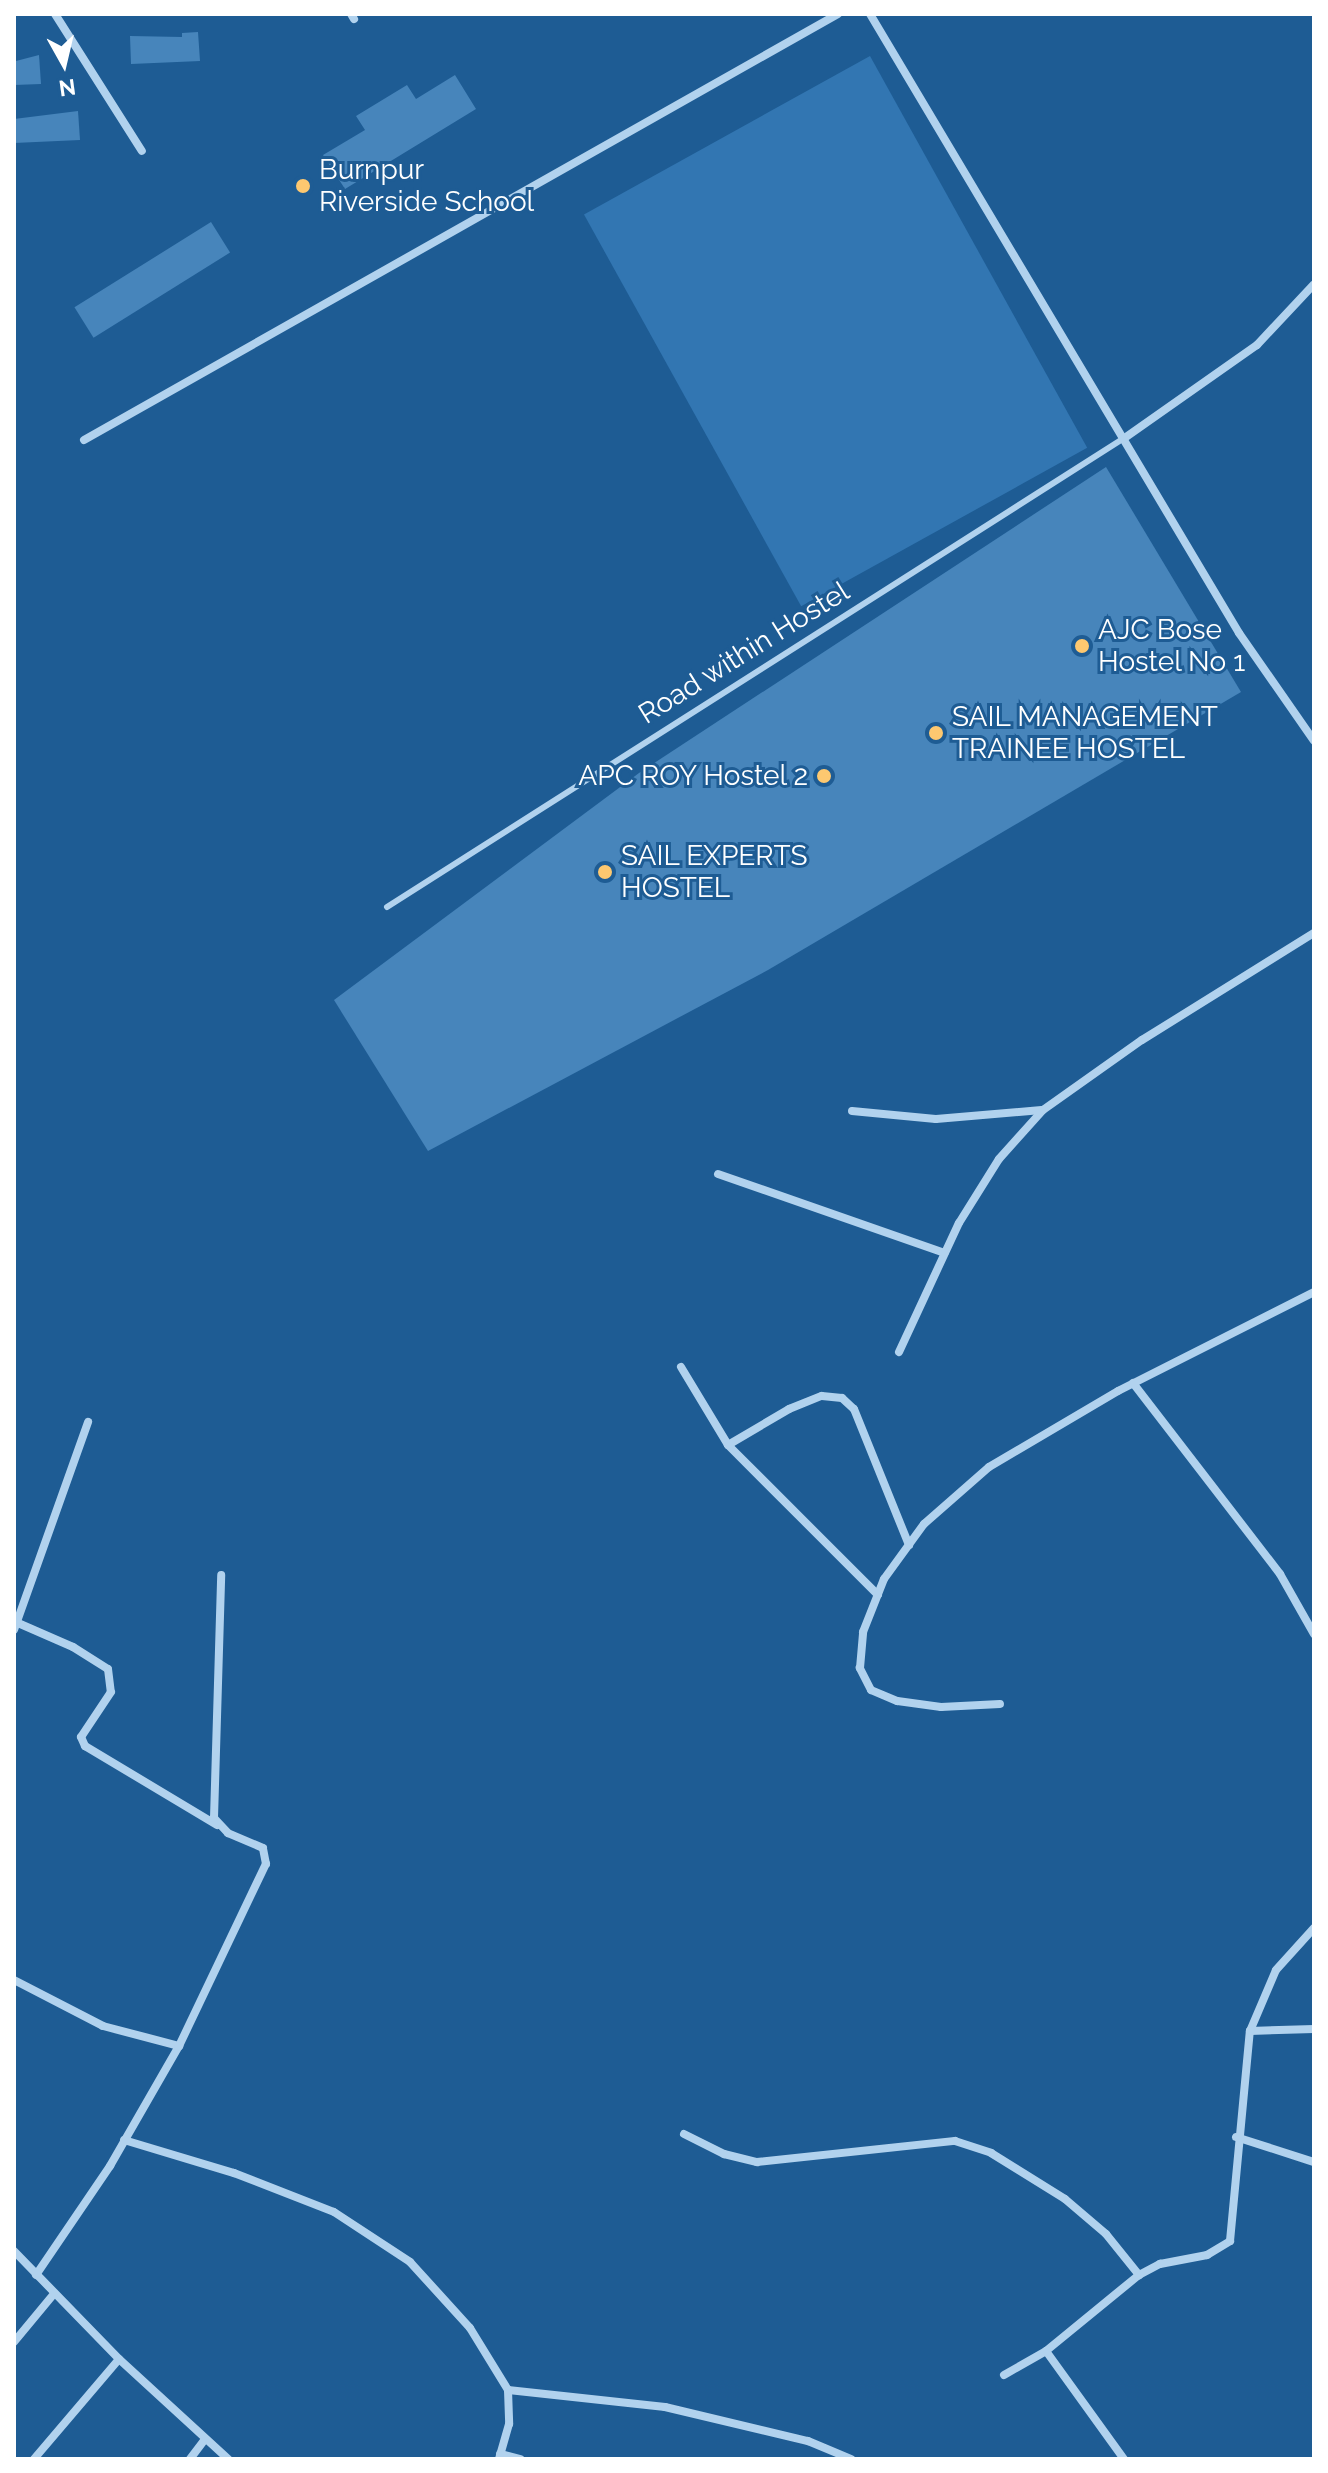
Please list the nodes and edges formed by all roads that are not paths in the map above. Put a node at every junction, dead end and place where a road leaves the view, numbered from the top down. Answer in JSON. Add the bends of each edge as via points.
{"nodes":[{"id":1,"x":55,"y":14,"type":"edge"},
{"id":2,"x":838,"y":14,"type":"edge"},
{"id":3,"x":870,"y":14,"type":"edge"},
{"id":4,"x":142,"y":151,"type":"dead end"},
{"id":5,"x":1314,"y":284,"type":"edge"},
{"id":6,"x":1126,"y":437,"type":"junction"},
{"id":7,"x":84,"y":440,"type":"dead end"},
{"id":8,"x":1314,"y":741,"type":"edge"},
{"id":9,"x":387,"y":907,"type":"dead end"},
{"id":10,"x":1314,"y":933,"type":"edge"},
{"id":11,"x":1043,"y":1110,"type":"junction"},
{"id":12,"x":852,"y":1111,"type":"dead end"},
{"id":13,"x":718,"y":1174,"type":"dead end"},
{"id":14,"x":945,"y":1253,"type":"junction"},
{"id":15,"x":1314,"y":1292,"type":"edge"},
{"id":16,"x":899,"y":1352,"type":"dead end"},
{"id":17,"x":681,"y":1367,"type":"dead end"},
{"id":18,"x":1133,"y":1383,"type":"junction"},
{"id":19,"x":88,"y":1422,"type":"dead end"},
{"id":20,"x":728,"y":1445,"type":"junction"},
{"id":21,"x":909,"y":1545,"type":"junction"},
{"id":22,"x":221,"y":1575,"type":"dead end"},
{"id":23,"x":878,"y":1595,"type":"junction"},
{"id":24,"x":16,"y":1627,"type":"edge"},
{"id":25,"x":1314,"y":1634,"type":"edge"},
{"id":26,"x":1000,"y":1704,"type":"dead end"},
{"id":27,"x":218,"y":1826,"type":"junction"},
{"id":28,"x":1314,"y":1928,"type":"edge"},
{"id":29,"x":14,"y":1980,"type":"edge"},
{"id":30,"x":1314,"y":2029,"type":"edge"},
{"id":31,"x":1250,"y":2031,"type":"junction"},
{"id":32,"x":179,"y":2046,"type":"junction"},
{"id":33,"x":684,"y":2134,"type":"dead end"},
{"id":34,"x":1236,"y":2137,"type":"junction"},
{"id":35,"x":124,"y":2140,"type":"junction"},
{"id":36,"x":1314,"y":2162,"type":"edge"},
{"id":37,"x":14,"y":2251,"type":"edge"},
{"id":38,"x":36,"y":2275,"type":"junction"},
{"id":39,"x":1139,"y":2275,"type":"junction"},
{"id":40,"x":53,"y":2295,"type":"junction"},
{"id":41,"x":14,"y":2342,"type":"edge"},
{"id":42,"x":1046,"y":2351,"type":"junction"},
{"id":43,"x":119,"y":2359,"type":"junction"},
{"id":44,"x":1004,"y":2375,"type":"dead end"},
{"id":45,"x":508,"y":2390,"type":"junction"},
{"id":46,"x":205,"y":2439,"type":"junction"},
{"id":47,"x":499,"y":2457,"type":"edge"},
{"id":48,"x":34,"y":2459,"type":"edge"},
{"id":49,"x":190,"y":2459,"type":"edge"},
{"id":50,"x":228,"y":2459,"type":"edge"},
{"id":51,"x":520,"y":2459,"type":"edge"},
{"id":52,"x":851,"y":2459,"type":"edge"},
{"id":53,"x":1124,"y":2459,"type":"edge"}],
"edges":[{"from":1,"to":4,"type":"street"},
{"from":2,"to":7,"type":"street"},
{"from":3,"to":6,"type":"street"},
{"from":5,"to":6,"type":"street","via":[[1257,345]]},
{"from":6,"to":8,"type":"street","via":[[1239,633]]},
{"from":6,"to":9,"type":"lane","name":"Road within Hostel"},
{"from":10,"to":11,"type":"street","via":[[1142,1040]]},
{"from":11,"to":12,"type":"street","via":[[936,1119]]},
{"from":11,"to":14,"type":"street","via":[[999,1159]]},
{"from":13,"to":14,"type":"street"},
{"from":14,"to":16,"type":"street"},
{"from":15,"to":18,"type":"street"},
{"from":17,"to":20,"type":"street"},
{"from":18,"to":21,"type":"street","via":[[989,1467],[924,1524]]},
{"from":18,"to":25,"type":"street","via":[[1280,1574]]},
{"from":19,"to":24,"type":"street"},
{"from":20,"to":21,"type":"street","via":[[789,1409],[822,1396],[842,1398],[860,1421]]},
{"from":20,"to":23,"type":"street"},
{"from":21,"to":23,"type":"street"},
{"from":22,"to":27,"type":"street","via":[[213,1747]]},
{"from":23,"to":26,"type":"street","via":[[863,1632],[860,1668],[871,1690],[897,1701],[941,1707]]},
{"from":24,"to":27,"type":"street","via":[[73,1647],[108,1669],[111,1692],[81,1737],[85,1746]]},
{"from":27,"to":32,"type":"street","via":[[263,1848],[266,1864]]},
{"from":28,"to":31,"type":"street","via":[[1276,1970]]},
{"from":29,"to":32,"type":"street","via":[[103,2026]]},
{"from":30,"to":31,"type":"street"},
{"from":31,"to":34,"type":"street"},
{"from":32,"to":35,"type":"street"},
{"from":33,"to":39,"type":"street","via":[[724,2154],[757,2162],[955,2141],[991,2153],[1065,2199],[1106,2234]]},
{"from":34,"to":36,"type":"street"},
{"from":34,"to":39,"type":"street","via":[[1235,2228],[1221,2249]]},
{"from":35,"to":38,"type":"street"},
{"from":35,"to":45,"type":"street","via":[[234,2173],[346,2220],[410,2262],[470,2328]]},
{"from":37,"to":38,"type":"street"},
{"from":38,"to":40,"type":"street"},
{"from":39,"to":42,"type":"street"},
{"from":40,"to":41,"type":"street"},
{"from":40,"to":43,"type":"street"},
{"from":42,"to":44,"type":"street"},
{"from":42,"to":53,"type":"street"},
{"from":43,"to":46,"type":"street"},
{"from":43,"to":48,"type":"street"},
{"from":45,"to":47,"type":"street","via":[[509,2424]]},
{"from":45,"to":52,"type":"street","via":[[665,2407],[808,2441]]},
{"from":46,"to":49,"type":"street"},
{"from":46,"to":50,"type":"street"},
{"from":47,"to":51,"type":"street"}]}
